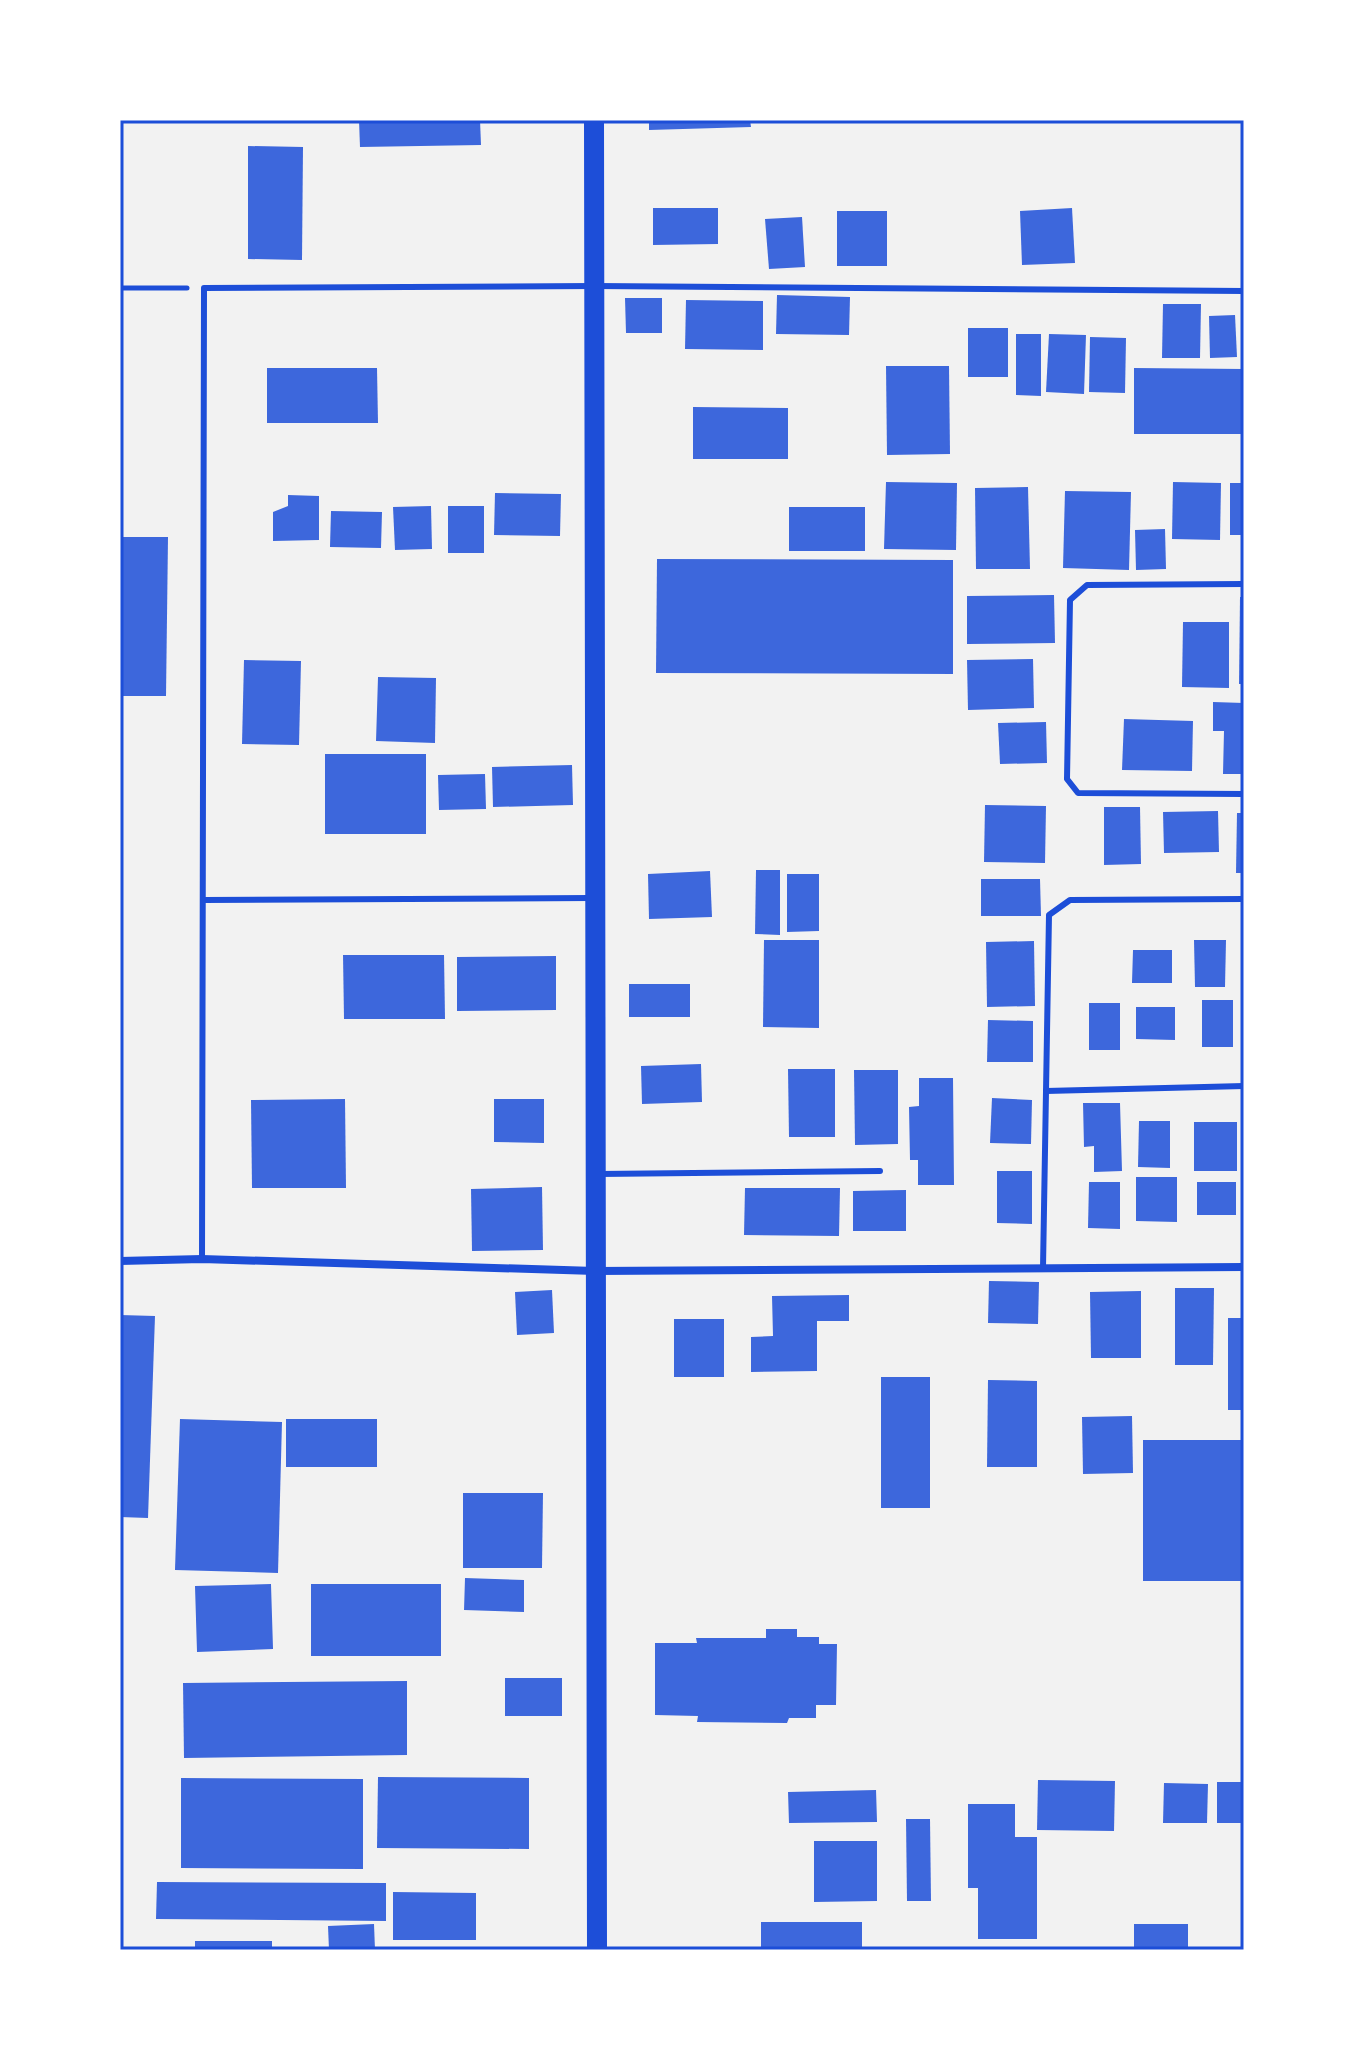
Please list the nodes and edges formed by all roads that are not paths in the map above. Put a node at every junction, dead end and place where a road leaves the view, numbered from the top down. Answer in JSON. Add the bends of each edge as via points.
{"nodes":[{"id":1,"x":594,"y":120,"type":"edge"},
{"id":2,"x":595,"y":286,"type":"junction"},
{"id":3,"x":1244,"y":291,"type":"edge"},
{"id":4,"x":1244,"y":584,"type":"edge"},
{"id":5,"x":1244,"y":794,"type":"edge"},
{"id":6,"x":594,"y":898,"type":"junction"},
{"id":7,"x":1244,"y":899,"type":"edge"},
{"id":8,"x":204,"y":900,"type":"junction"},
{"id":9,"x":1244,"y":1086,"type":"edge"},
{"id":10,"x":1046,"y":1091,"type":"junction"},
{"id":11,"x":880,"y":1171,"type":"dead end"},
{"id":12,"x":595,"y":1174,"type":"junction"},
{"id":13,"x":202,"y":1259,"type":"junction"},
{"id":14,"x":120,"y":1261,"type":"edge"},
{"id":15,"x":1244,"y":1267,"type":"edge"},
{"id":16,"x":1043,"y":1268,"type":"junction"},
{"id":17,"x":595,"y":1271,"type":"junction"},
{"id":18,"x":597,"y":1950,"type":"edge"}],
"edges":[{"from":1,"to":2,"type":"main road"},
{"from":2,"to":3,"type":"lane"},
{"from":2,"to":6,"type":"main road"},
{"from":2,"to":8,"type":"lane","via":[[204,288]]},
{"from":4,"to":5,"type":"lane","via":[[1087,585],[1070,600],[1067,779],[1078,793]]},
{"from":6,"to":8,"type":"lane"},
{"from":6,"to":12,"type":"main road"},
{"from":7,"to":10,"type":"lane","via":[[1070,900],[1049,915]]},
{"from":8,"to":13,"type":"lane"},
{"from":9,"to":10,"type":"lane"},
{"from":10,"to":16,"type":"lane"},
{"from":11,"to":12,"type":"lane"},
{"from":12,"to":17,"type":"main road"},
{"from":13,"to":14,"type":"street"},
{"from":13,"to":17,"type":"street"},
{"from":15,"to":16,"type":"street"},
{"from":16,"to":17,"type":"street"},
{"from":17,"to":18,"type":"main road"}]}
